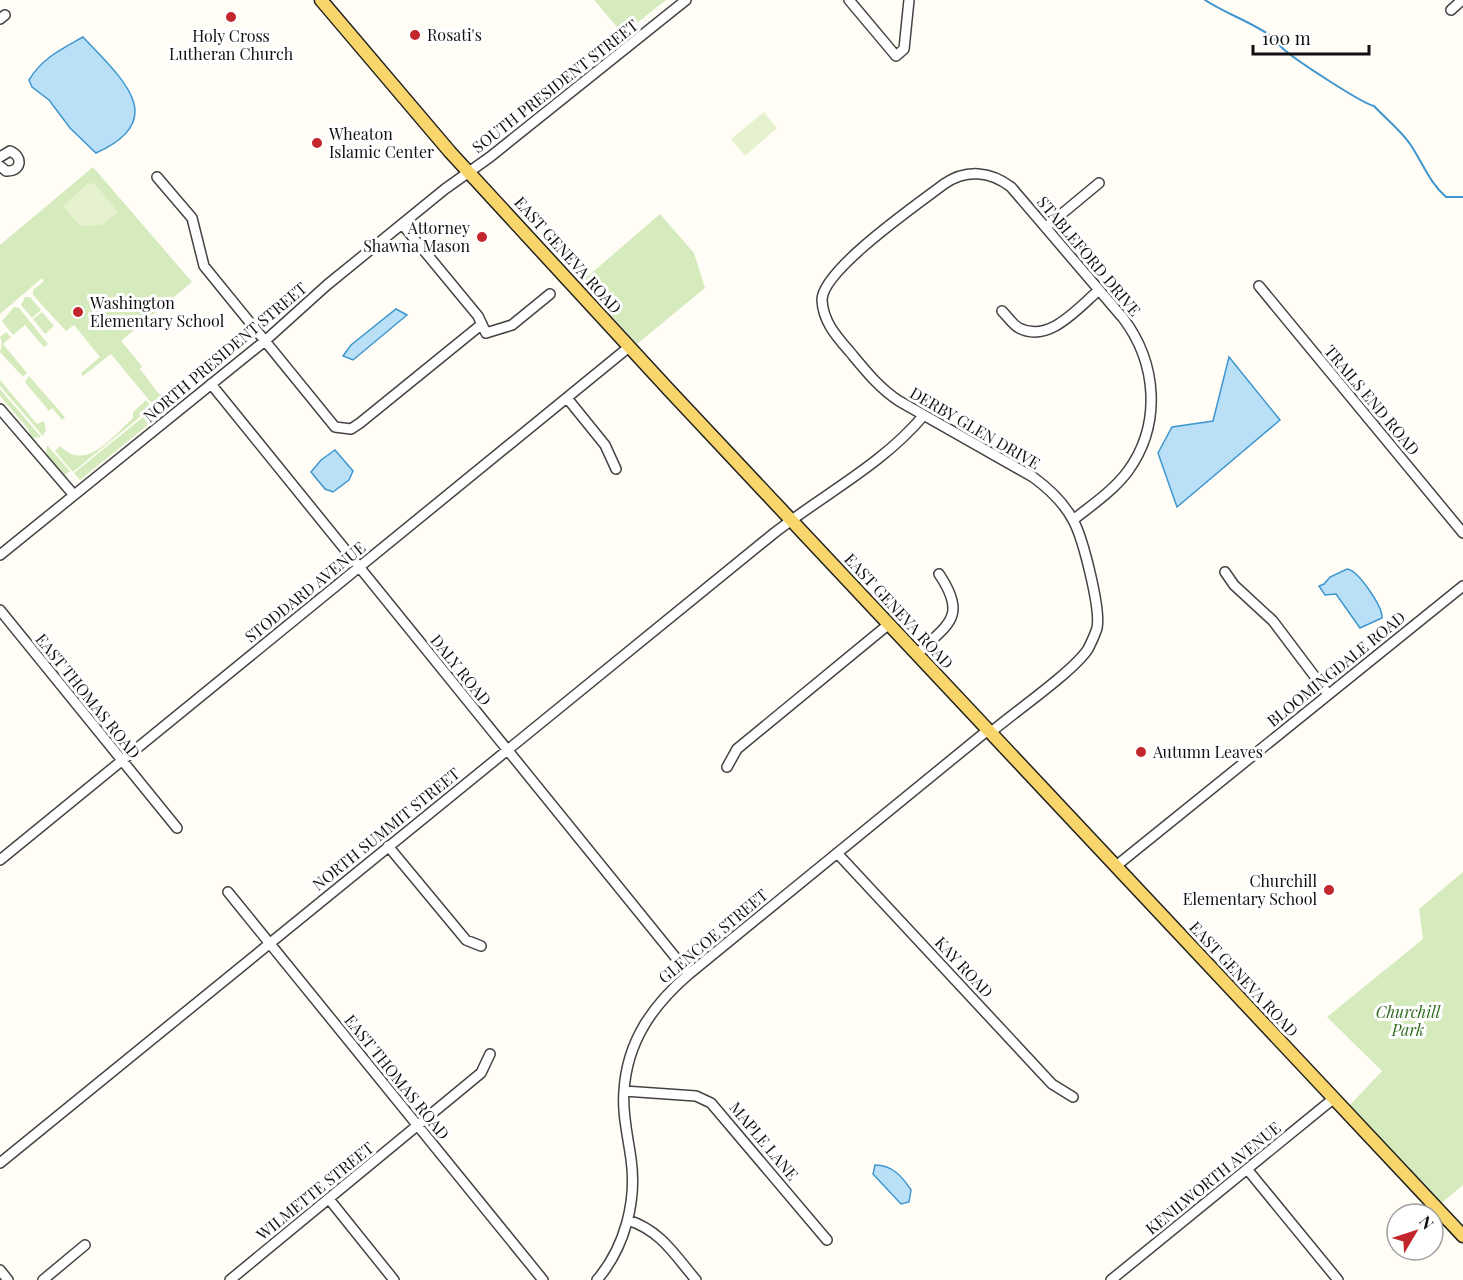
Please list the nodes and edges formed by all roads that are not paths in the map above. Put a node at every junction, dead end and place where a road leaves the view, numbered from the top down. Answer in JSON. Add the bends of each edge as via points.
{"nodes":[{"id":1,"x":321,"y":0,"type":"edge"},
{"id":2,"x":686,"y":0,"type":"edge"},
{"id":3,"x":849,"y":0,"type":"edge"},
{"id":4,"x":909,"y":0,"type":"edge"},
{"id":5,"x":1461,"y":0,"type":"edge"},
{"id":6,"x":1451,"y":10,"type":"dead end"},
{"id":7,"x":0,"y":157,"type":"edge"},
{"id":8,"x":0,"y":167,"type":"edge"},
{"id":9,"x":469,"y":172,"type":"junction"},
{"id":10,"x":157,"y":177,"type":"dead end"},
{"id":11,"x":1098,"y":183,"type":"dead end"},
{"id":12,"x":402,"y":224,"type":"junction"},
{"id":13,"x":1046,"y":227,"type":"junction"},
{"id":14,"x":1259,"y":286,"type":"dead end"},
{"id":15,"x":1099,"y":290,"type":"junction"},
{"id":16,"x":550,"y":294,"type":"dead end"},
{"id":17,"x":822,"y":302,"type":"joint"},
{"id":18,"x":1002,"y":312,"type":"dead end"},
{"id":19,"x":482,"y":324,"type":"junction"},
{"id":20,"x":266,"y":340,"type":"junction"},
{"id":21,"x":629,"y":347,"type":"junction"},
{"id":22,"x":211,"y":384,"type":"junction"},
{"id":23,"x":567,"y":398,"type":"junction"},
{"id":24,"x":0,"y":410,"type":"edge"},
{"id":25,"x":924,"y":415,"type":"junction"},
{"id":26,"x":616,"y":469,"type":"dead end"},
{"id":27,"x":73,"y":494,"type":"junction"},
{"id":28,"x":791,"y":520,"type":"junction"},
{"id":29,"x":1073,"y":520,"type":"junction"},
{"id":30,"x":1463,"y":533,"type":"edge"},
{"id":31,"x":0,"y":555,"type":"edge"},
{"id":32,"x":359,"y":568,"type":"junction"},
{"id":33,"x":1225,"y":572,"type":"dead end"},
{"id":34,"x":939,"y":574,"type":"dead end"},
{"id":35,"x":1463,"y":586,"type":"edge"},
{"id":36,"x":0,"y":610,"type":"edge"},
{"id":37,"x":889,"y":624,"type":"junction"},
{"id":38,"x":1097,"y":627,"type":"joint"},
{"id":39,"x":917,"y":654,"type":"junction"},
{"id":40,"x":1328,"y":694,"type":"junction"},
{"id":41,"x":989,"y":732,"type":"junction"},
{"id":42,"x":507,"y":750,"type":"junction"},
{"id":43,"x":121,"y":761,"type":"junction"},
{"id":44,"x":727,"y":767,"type":"dead end"},
{"id":45,"x":177,"y":828,"type":"dead end"},
{"id":46,"x":388,"y":846,"type":"junction"},
{"id":47,"x":837,"y":853,"type":"junction"},
{"id":48,"x":0,"y":860,"type":"edge"},
{"id":49,"x":1116,"y":866,"type":"junction"},
{"id":50,"x":228,"y":892,"type":"dead end"},
{"id":51,"x":269,"y":944,"type":"junction"},
{"id":52,"x":482,"y":946,"type":"dead end"},
{"id":53,"x":689,"y":974,"type":"junction"},
{"id":54,"x":490,"y":1054,"type":"dead end"},
{"id":55,"x":624,"y":1091,"type":"junction"},
{"id":56,"x":1073,"y":1097,"type":"dead end"},
{"id":57,"x":1333,"y":1099,"type":"junction"},
{"id":58,"x":418,"y":1126,"type":"junction"},
{"id":59,"x":0,"y":1163,"type":"edge"},
{"id":60,"x":1247,"y":1169,"type":"junction"},
{"id":61,"x":328,"y":1199,"type":"junction"},
{"id":62,"x":628,"y":1220,"type":"junction"},
{"id":63,"x":1463,"y":1236,"type":"edge"},
{"id":64,"x":827,"y":1240,"type":"dead end"},
{"id":65,"x":85,"y":1245,"type":"dead end"},
{"id":66,"x":0,"y":1270,"type":"edge"},
{"id":67,"x":242,"y":1276,"type":"edge"},
{"id":68,"x":8,"y":1280,"type":"edge"},
{"id":69,"x":43,"y":1280,"type":"edge"},
{"id":70,"x":230,"y":1280,"type":"edge"},
{"id":71,"x":394,"y":1280,"type":"edge"},
{"id":72,"x":543,"y":1280,"type":"edge"},
{"id":73,"x":597,"y":1280,"type":"edge"},
{"id":74,"x":696,"y":1280,"type":"edge"},
{"id":75,"x":1112,"y":1280,"type":"edge"},
{"id":76,"x":1338,"y":1280,"type":"edge"}],
"edges":[{"from":1,"to":9,"type":"main road","name":"EAST GENEVA ROAD"},
{"from":2,"to":9,"type":"street","name":"SOUTH PRESIDENT STREET"},
{"from":3,"to":4,"type":"street","via":[[896,56],[904,49]]},
{"from":5,"to":6,"type":"street"},
{"from":7,"to":8,"type":"street","via":[[10,151],[20,161],[12,171]]},
{"from":9,"to":12,"type":"street","name":"NORTH PRESIDENT STREET"},
{"from":9,"to":21,"type":"main road","name":"EAST GENEVA ROAD"},
{"from":10,"to":20,"type":"street","via":[[192,218],[204,266]]},
{"from":11,"to":13,"type":"street"},
{"from":12,"to":19,"type":"street"},
{"from":12,"to":20,"type":"street","name":"NORTH PRESIDENT STREET"},
{"from":13,"to":15,"type":"street","name":"STABLEFORD DRIVE"},
{"from":13,"to":17,"type":"street","name":"STABLEFORD DRIVE","via":[[1001,180],[979,172],[954,178],[839,269],[829,280]]},
{"from":14,"to":30,"type":"street","name":"TRAILS END ROAD"},
{"from":15,"to":18,"type":"street","via":[[1056,326],[1043,331],[1018,328]]},
{"from":15,"to":29,"type":"street","name":"STABLEFORD DRIVE","via":[[1141,347],[1149,373],[1152,411],[1142,446],[1128,471]]},
{"from":16,"to":19,"type":"street","via":[[512,325],[486,333]]},
{"from":17,"to":25,"type":"street","name":"DERBY GLEN DRIVE","via":[[835,334],[874,380]]},
{"from":19,"to":20,"type":"street","via":[[351,429],[335,427],[330,422]]},
{"from":20,"to":22,"type":"street","name":"NORTH PRESIDENT STREET"},
{"from":21,"to":23,"type":"street","name":"STODDARD AVENUE"},
{"from":21,"to":28,"type":"main road","name":"EAST GENEVA ROAD"},
{"from":22,"to":27,"type":"street","name":"NORTH PRESIDENT STREET"},
{"from":22,"to":32,"type":"street","name":"DALY ROAD"},
{"from":23,"to":26,"type":"street","via":[[608,448]]},
{"from":23,"to":32,"type":"street","name":"STODDARD AVENUE"},
{"from":24,"to":27,"type":"street"},
{"from":25,"to":28,"type":"street","name":"NORTH SUMMIT STREET","via":[[900,443]]},
{"from":25,"to":29,"type":"street","name":"DERBY GLEN DRIVE","via":[[1033,477],[1056,497]]},
{"from":27,"to":31,"type":"street","name":"NORTH PRESIDENT STREET"},
{"from":28,"to":37,"type":"main road","name":"EAST GENEVA ROAD"},
{"from":28,"to":42,"type":"street","name":"NORTH SUMMIT STREET"},
{"from":29,"to":38,"type":"street","name":"DERBY GLEN DRIVE","via":[[1085,556]]},
{"from":32,"to":42,"type":"street","name":"DALY ROAD"},
{"from":32,"to":43,"type":"street","name":"STODDARD AVENUE"},
{"from":33,"to":40,"type":"street","via":[[1273,621]]},
{"from":34,"to":39,"type":"street","via":[[952,593],[954,610],[949,624]]},
{"from":35,"to":40,"type":"street","name":"BLOOMINGDALE ROAD"},
{"from":36,"to":43,"type":"street","name":"EAST THOMAS ROAD"},
{"from":37,"to":39,"type":"main road","name":"EAST GENEVA ROAD"},
{"from":37,"to":44,"type":"street","via":[[737,749]]},
{"from":38,"to":41,"type":"street","name":"GLENCOE STREET","via":[[1078,660]]},
{"from":39,"to":41,"type":"main road","name":"EAST GENEVA ROAD"},
{"from":40,"to":49,"type":"street","name":"BLOOMINGDALE ROAD"},
{"from":41,"to":47,"type":"street","name":"GLENCOE STREET"},
{"from":41,"to":49,"type":"main road","name":"EAST GENEVA ROAD"},
{"from":42,"to":46,"type":"street","name":"NORTH SUMMIT STREET"},
{"from":42,"to":53,"type":"street","name":"DALY ROAD"},
{"from":43,"to":45,"type":"street","name":"EAST THOMAS ROAD"},
{"from":43,"to":48,"type":"street","name":"STODDARD AVENUE"},
{"from":46,"to":51,"type":"street","name":"NORTH SUMMIT STREET"},
{"from":46,"to":52,"type":"street","via":[[466,940]]},
{"from":47,"to":53,"type":"street","name":"GLENCOE STREET"},
{"from":47,"to":56,"type":"street","name":"KAY ROAD","via":[[1052,1084]]},
{"from":49,"to":57,"type":"main road","name":"EAST GENEVA ROAD"},
{"from":50,"to":51,"type":"street","name":"EAST THOMAS ROAD"},
{"from":51,"to":58,"type":"street","name":"EAST THOMAS ROAD"},
{"from":51,"to":59,"type":"street","name":"NORTH SUMMIT STREET"},
{"from":53,"to":55,"type":"street","name":"GLENCOE STREET","via":[[665,995],[642,1027],[629,1060]]},
{"from":54,"to":58,"type":"street","name":"WILMETTE STREET","via":[[482,1073]]},
{"from":55,"to":62,"type":"street","name":"GLENCOE STREET","via":[[633,1176]]},
{"from":55,"to":64,"type":"street","name":"MAPLE LANE","via":[[696,1096],[711,1103]]},
{"from":57,"to":60,"type":"street","name":"KENILWORTH AVENUE"},
{"from":57,"to":63,"type":"main road","name":"EAST GENEVA ROAD"},
{"from":58,"to":61,"type":"street","name":"WILMETTE STREET"},
{"from":58,"to":72,"type":"street","name":"EAST THOMAS ROAD"},
{"from":60,"to":75,"type":"street","name":"KENILWORTH AVENUE"},
{"from":60,"to":76,"type":"street"},
{"from":61,"to":67,"type":"street","name":"WILMETTE STREET"},
{"from":61,"to":71,"type":"street"},
{"from":62,"to":73,"type":"street","name":"GLENCOE STREET","via":[[614,1255]]},
{"from":62,"to":74,"type":"street","via":[[658,1234]]},
{"from":65,"to":69,"type":"street"},
{"from":66,"to":68,"type":"street"},
{"from":67,"to":70,"type":"street","name":"WILMETTE STREET"}]}
